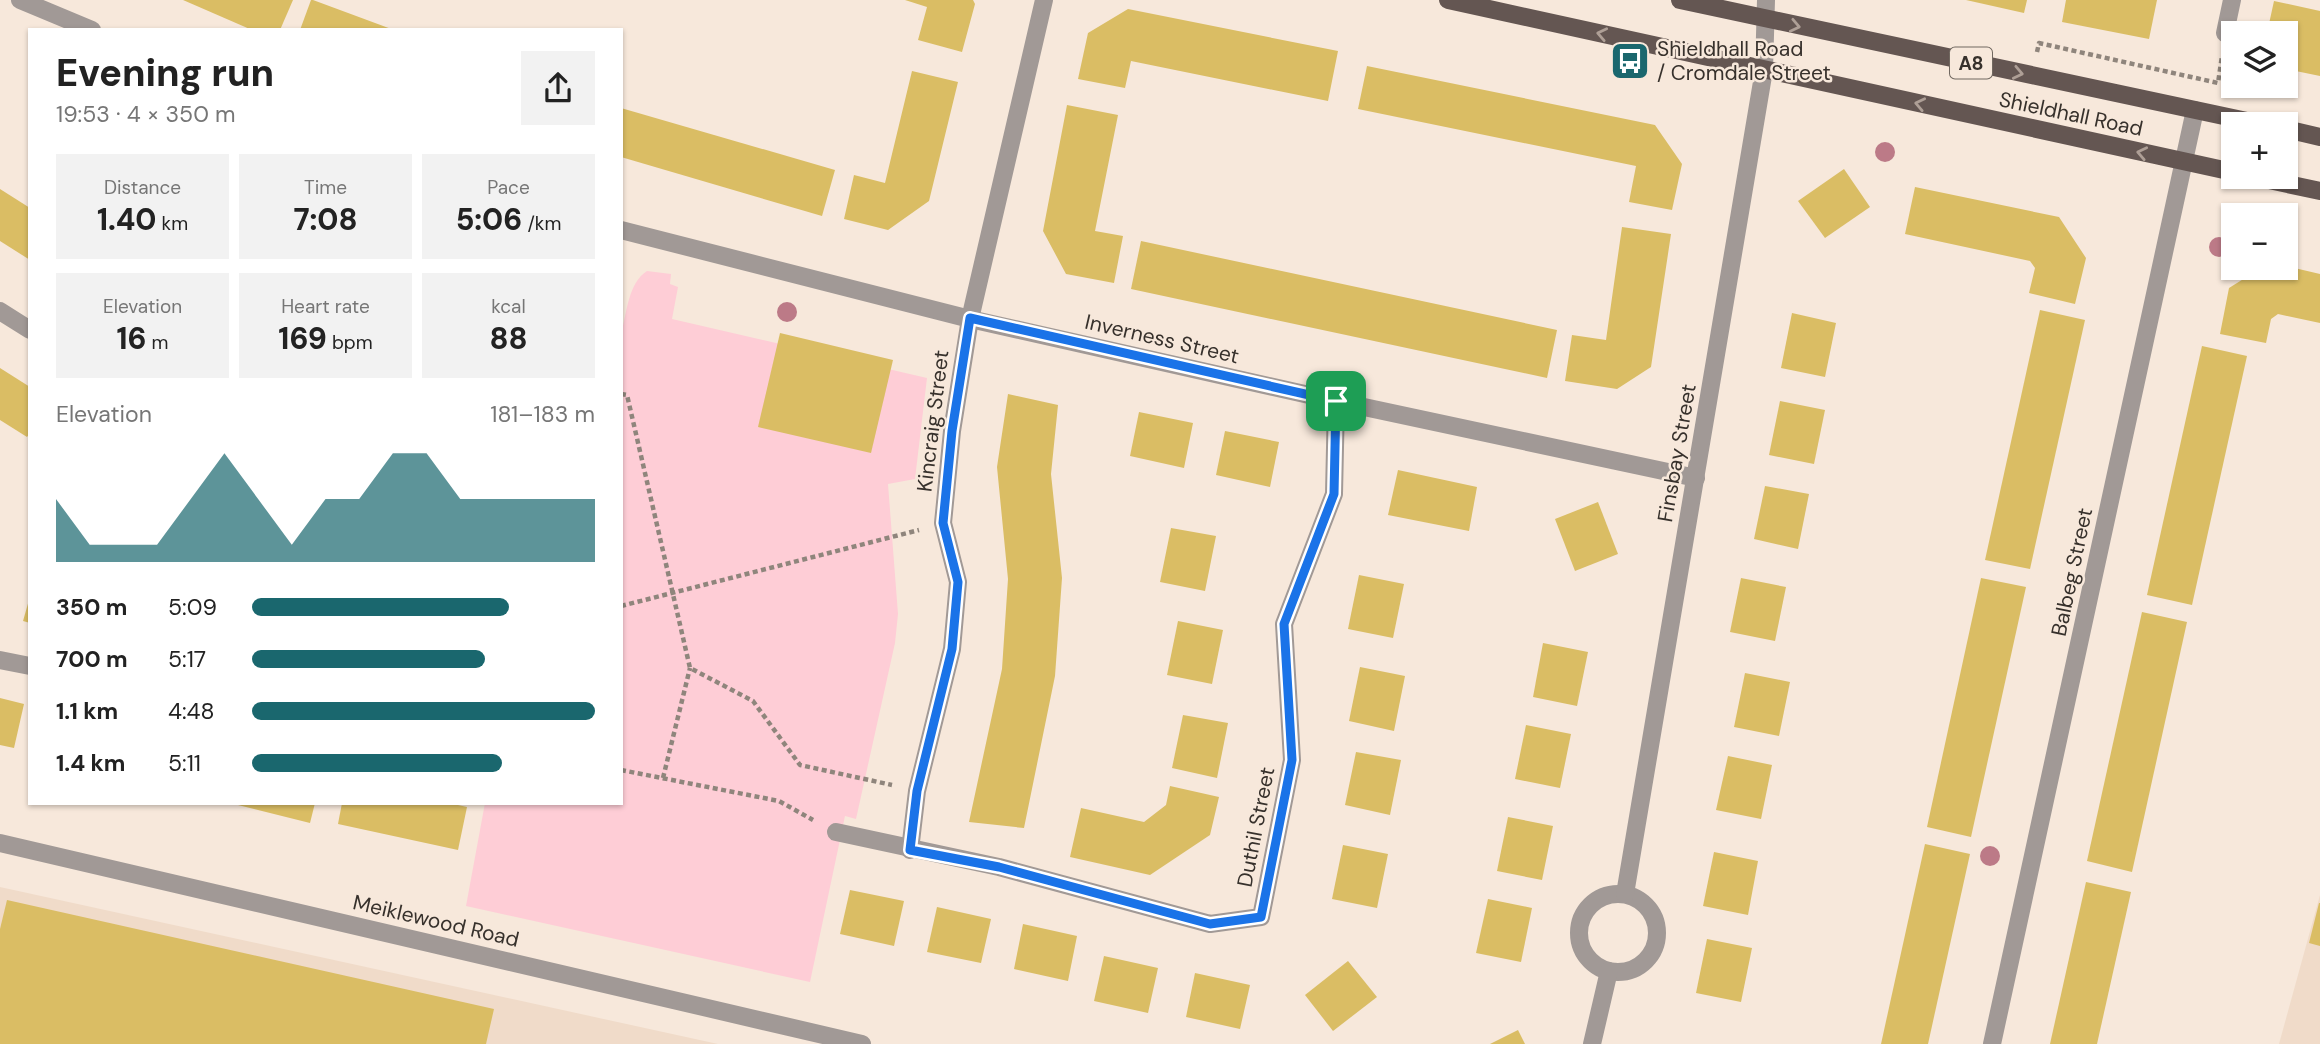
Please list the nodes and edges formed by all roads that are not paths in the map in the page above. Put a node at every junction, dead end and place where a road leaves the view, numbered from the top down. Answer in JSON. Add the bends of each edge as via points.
{"nodes":[{"id":1,"x":20,"y":0,"type":"edge"},
{"id":2,"x":1044,"y":0,"type":"edge"},
{"id":3,"x":1448,"y":0,"type":"edge"},
{"id":4,"x":1681,"y":0,"type":"edge"},
{"id":5,"x":1766,"y":0,"type":"edge"},
{"id":6,"x":2232,"y":0,"type":"edge"},
{"id":7,"x":1764,"y":19,"type":"junction"},
{"id":8,"x":2228,"y":21,"type":"edge"},
{"id":9,"x":87,"y":28,"type":"edge"},
{"id":10,"x":1764,"y":70,"type":"junction"},
{"id":11,"x":2195,"y":110,"type":"junction"},
{"id":12,"x":2221,"y":116,"type":"edge"},
{"id":13,"x":2298,"y":132,"type":"edge"},
{"id":14,"x":2320,"y":137,"type":"edge"},
{"id":15,"x":2185,"y":162,"type":"junction"},
{"id":16,"x":2221,"y":170,"type":"edge"},
{"id":17,"x":2298,"y":186,"type":"edge"},
{"id":18,"x":2320,"y":191,"type":"edge"},
{"id":19,"x":623,"y":231,"type":"edge"},
{"id":20,"x":0,"y":311,"type":"edge"},
{"id":21,"x":970,"y":318,"type":"junction"},
{"id":22,"x":28,"y":329,"type":"edge"},
{"id":23,"x":1336,"y":401,"type":"junction"},
{"id":24,"x":1696,"y":478,"type":"junction"},
{"id":25,"x":0,"y":660,"type":"edge"},
{"id":26,"x":28,"y":666,"type":"edge"},
{"id":27,"x":836,"y":832,"type":"road end"},
{"id":28,"x":0,"y":842,"type":"edge"},
{"id":29,"x":910,"y":850,"type":"junction"},
{"id":30,"x":1625,"y":894,"type":"junction"},
{"id":31,"x":1609,"y":971,"type":"junction"},
{"id":32,"x":862,"y":1044,"type":"edge"},
{"id":33,"x":1592,"y":1044,"type":"edge"},
{"id":34,"x":1992,"y":1044,"type":"edge"}],
"edges":[{"from":1,"to":9,"type":"street"},
{"from":2,"to":21,"type":"street","name":"Kincraig Street"},
{"from":10,"to":3,"type":"main road","name":"Shieldhall Road","number":"A8","one_way":true},
{"from":4,"to":7,"type":"main road","name":"Shieldhall Road","number":"A8"},
{"from":5,"to":7,"type":"street","name":"Finsbay Street"},
{"from":6,"to":8,"type":"street"},
{"from":7,"to":10,"type":"street","name":"Finsbay Street"},
{"from":7,"to":11,"type":"main road","name":"Shieldhall Road","number":"A8","one_way":true},
{"from":15,"to":10,"type":"main road","name":"Shieldhall Road","number":"A8","one_way":true},
{"from":10,"to":24,"type":"street","name":"Finsbay Street"},
{"from":11,"to":12,"type":"main road","name":"Shieldhall Road","number":"A8"},
{"from":11,"to":15,"type":"street","name":"Balbeg Street"},
{"from":13,"to":14,"type":"main road"},
{"from":15,"to":16,"type":"main road","name":"Shieldhall Road","number":"A8"},
{"from":15,"to":34,"type":"street","name":"Balbeg Street"},
{"from":17,"to":18,"type":"main road"},
{"from":19,"to":21,"type":"street","name":"Inverness Street"},
{"from":20,"to":22,"type":"street"},
{"from":21,"to":23,"type":"street","name":"Inverness Street"},
{"from":21,"to":29,"type":"street","name":"Kincraig Street","via":[[943,523],[958,582],[953,635],[917,791]]},
{"from":23,"to":24,"type":"street","name":"Inverness Street"},
{"from":23,"to":29,"type":"street","name":"Duthil Street","via":[[1334,494],[1284,624],[1292,760],[1261,917],[1210,924],[999,867]]},
{"from":24,"to":30,"type":"street","name":"Finsbay Street"},
{"from":25,"to":26,"type":"street"},
{"from":27,"to":29,"type":"street","name":"Duthil Street"},
{"from":28,"to":32,"type":"street","name":"Meiklewood Road"},
{"from":30,"to":31,"type":"street","via":[[1599,898],[1588,906],[1578,931],[1587,957]]},
{"from":30,"to":31,"type":"street","via":[[1647,906],[1656,941],[1652,952],[1634,968]]},
{"from":31,"to":33,"type":"street"}]}
